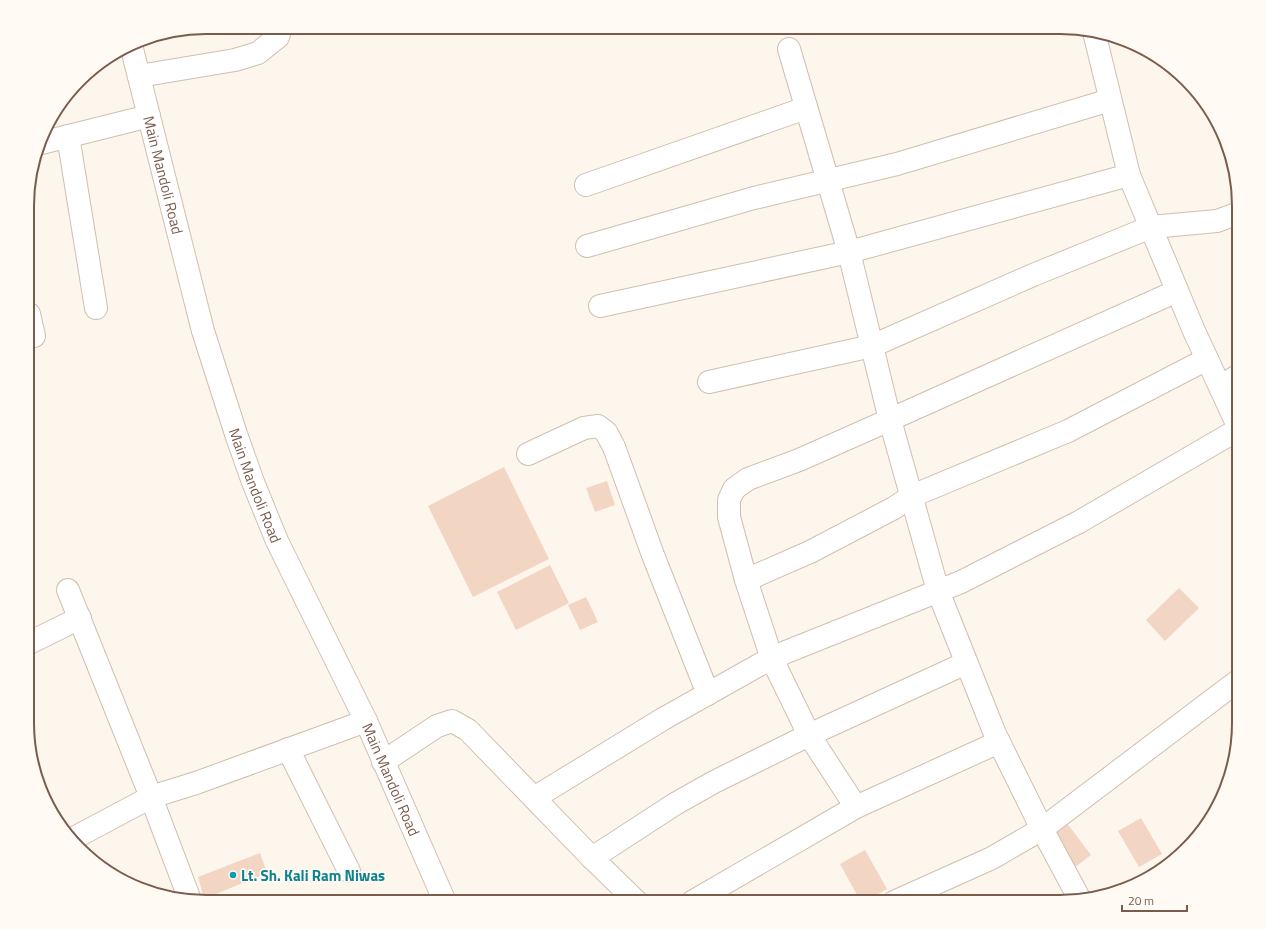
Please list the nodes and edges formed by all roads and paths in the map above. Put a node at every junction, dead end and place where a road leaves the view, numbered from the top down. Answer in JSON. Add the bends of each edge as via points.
{"nodes":[{"id":1,"x":279,"y":34,"type":"edge"},
{"id":2,"x":1095,"y":38,"type":"edge"},
{"id":3,"x":789,"y":49,"type":"dead end"},
{"id":4,"x":132,"y":51,"type":"edge"},
{"id":5,"x":139,"y":76,"type":"junction"},
{"id":6,"x":1110,"y":100,"type":"junction"},
{"id":7,"x":806,"y":108,"type":"junction"},
{"id":8,"x":149,"y":116,"type":"junction"},
{"id":9,"x":68,"y":136,"type":"junction"},
{"id":10,"x":46,"y":142,"type":"edge"},
{"id":11,"x":1129,"y":175,"type":"junction"},
{"id":12,"x":827,"y":180,"type":"junction"},
{"id":13,"x":586,"y":185,"type":"dead end"},
{"id":14,"x":1232,"y":216,"type":"edge"},
{"id":15,"x":1151,"y":227,"type":"junction"},
{"id":16,"x":587,"y":246,"type":"dead end"},
{"id":17,"x":849,"y":252,"type":"junction"},
{"id":18,"x":1177,"y":291,"type":"junction"},
{"id":19,"x":600,"y":306,"type":"dead end"},
{"id":20,"x":96,"y":308,"type":"dead end"},
{"id":21,"x":872,"y":346,"type":"junction"},
{"id":22,"x":1206,"y":359,"type":"junction"},
{"id":23,"x":1232,"y":379,"type":"edge"},
{"id":24,"x":709,"y":382,"type":"dead end"},
{"id":25,"x":1220,"y":387,"type":"junction"},
{"id":26,"x":1232,"y":413,"type":"edge"},
{"id":27,"x":890,"y":420,"type":"junction"},
{"id":28,"x":1232,"y":432,"type":"edge"},
{"id":29,"x":528,"y":454,"type":"dead end"},
{"id":30,"x":912,"y":496,"type":"junction"},
{"id":31,"x":746,"y":580,"type":"junction"},
{"id":32,"x":68,"y":590,"type":"dead end"},
{"id":33,"x":938,"y":591,"type":"junction"},
{"id":34,"x":80,"y":618,"type":"junction"},
{"id":35,"x":34,"y":640,"type":"edge"},
{"id":36,"x":772,"y":659,"type":"junction"},
{"id":37,"x":966,"y":663,"type":"junction"},
{"id":38,"x":1232,"y":685,"type":"edge"},
{"id":39,"x":708,"y":694,"type":"junction"},
{"id":40,"x":366,"y":721,"type":"junction"},
{"id":41,"x":809,"y":735,"type":"junction"},
{"id":42,"x":999,"y":742,"type":"junction"},
{"id":43,"x":288,"y":749,"type":"junction"},
{"id":44,"x":383,"y":762,"type":"junction"},
{"id":45,"x":151,"y":798,"type":"junction"},
{"id":46,"x":534,"y":798,"type":"junction"},
{"id":47,"x":856,"y":807,"type":"junction"},
{"id":48,"x":1042,"y":829,"type":"junction"},
{"id":49,"x":77,"y":836,"type":"edge"},
{"id":50,"x":592,"y":858,"type":"junction"},
{"id":51,"x":349,"y":871,"type":"dead end"},
{"id":52,"x":188,"y":894,"type":"edge"},
{"id":53,"x":1077,"y":894,"type":"edge"},
{"id":54,"x":442,"y":895,"type":"edge"},
{"id":55,"x":630,"y":895,"type":"edge"},
{"id":56,"x":704,"y":895,"type":"edge"},
{"id":57,"x":910,"y":895,"type":"edge"}],
"edges":[{"from":1,"to":5,"type":"street","via":[[270,45],[258,53],[235,60]]},
{"from":2,"to":6,"type":"street"},
{"from":3,"to":7,"type":"street"},
{"from":4,"to":5,"type":"street","name":"Main Mandoli Road"},
{"from":5,"to":8,"type":"street","name":"Main Mandoli Road"},
{"from":6,"to":11,"type":"street"},
{"from":6,"to":12,"type":"street","via":[[897,164]]},
{"from":7,"to":12,"type":"street"},
{"from":7,"to":13,"type":"street"},
{"from":8,"to":9,"type":"street"},
{"from":8,"to":40,"type":"street","name":"Main Mandoli Road","via":[[203,331],[253,482],[277,541]]},
{"from":9,"to":10,"type":"street"},
{"from":9,"to":20,"type":"street"},
{"from":11,"to":15,"type":"street"},
{"from":11,"to":17,"type":"street"},
{"from":12,"to":16,"type":"street","via":[[754,198]]},
{"from":12,"to":17,"type":"street"},
{"from":14,"to":15,"type":"street","via":[[1217,221]]},
{"from":15,"to":18,"type":"street"},
{"from":15,"to":21,"type":"street","via":[[1033,275]]},
{"from":17,"to":19,"type":"street"},
{"from":17,"to":21,"type":"street"},
{"from":18,"to":22,"type":"street"},
{"from":18,"to":27,"type":"street"},
{"from":21,"to":24,"type":"street"},
{"from":21,"to":27,"type":"street"},
{"from":22,"to":25,"type":"street"},
{"from":22,"to":30,"type":"street","via":[[1068,431]]},
{"from":23,"to":25,"type":"street"},
{"from":25,"to":26,"type":"street"},
{"from":27,"to":30,"type":"street"},
{"from":27,"to":31,"type":"street","via":[[748,480],[734,489],[729,500],[729,517]]},
{"from":28,"to":33,"type":"street","via":[[1079,522],[961,582]]},
{"from":29,"to":39,"type":"street","via":[[584,428],[598,426],[606,432],[614,447]]},
{"from":30,"to":31,"type":"street","via":[[810,552]]},
{"from":30,"to":33,"type":"street"},
{"from":31,"to":36,"type":"street"},
{"from":32,"to":34,"type":"street"},
{"from":33,"to":36,"type":"street"},
{"from":33,"to":37,"type":"street"},
{"from":34,"to":35,"type":"street"},
{"from":34,"to":45,"type":"street"},
{"from":36,"to":39,"type":"street"},
{"from":36,"to":41,"type":"street"},
{"from":37,"to":41,"type":"street"},
{"from":37,"to":42,"type":"street"},
{"from":38,"to":48,"type":"street"},
{"from":39,"to":46,"type":"street"},
{"from":40,"to":43,"type":"street"},
{"from":40,"to":44,"type":"street","name":"Main Mandoli Road"},
{"from":41,"to":47,"type":"street"},
{"from":41,"to":50,"type":"street","via":[[675,804]]},
{"from":42,"to":47,"type":"street"},
{"from":42,"to":48,"type":"street"},
{"from":43,"to":45,"type":"street"},
{"from":43,"to":51,"type":"street"},
{"from":44,"to":46,"type":"street","via":[[437,726],[452,721],[468,730]]},
{"from":44,"to":54,"type":"street","name":"Main Mandoli Road"},
{"from":45,"to":49,"type":"street"},
{"from":45,"to":52,"type":"street"},
{"from":46,"to":50,"type":"street"},
{"from":47,"to":56,"type":"street"},
{"from":48,"to":53,"type":"street"},
{"from":48,"to":57,"type":"street","via":[[992,858]]},
{"from":50,"to":55,"type":"street"}]}
